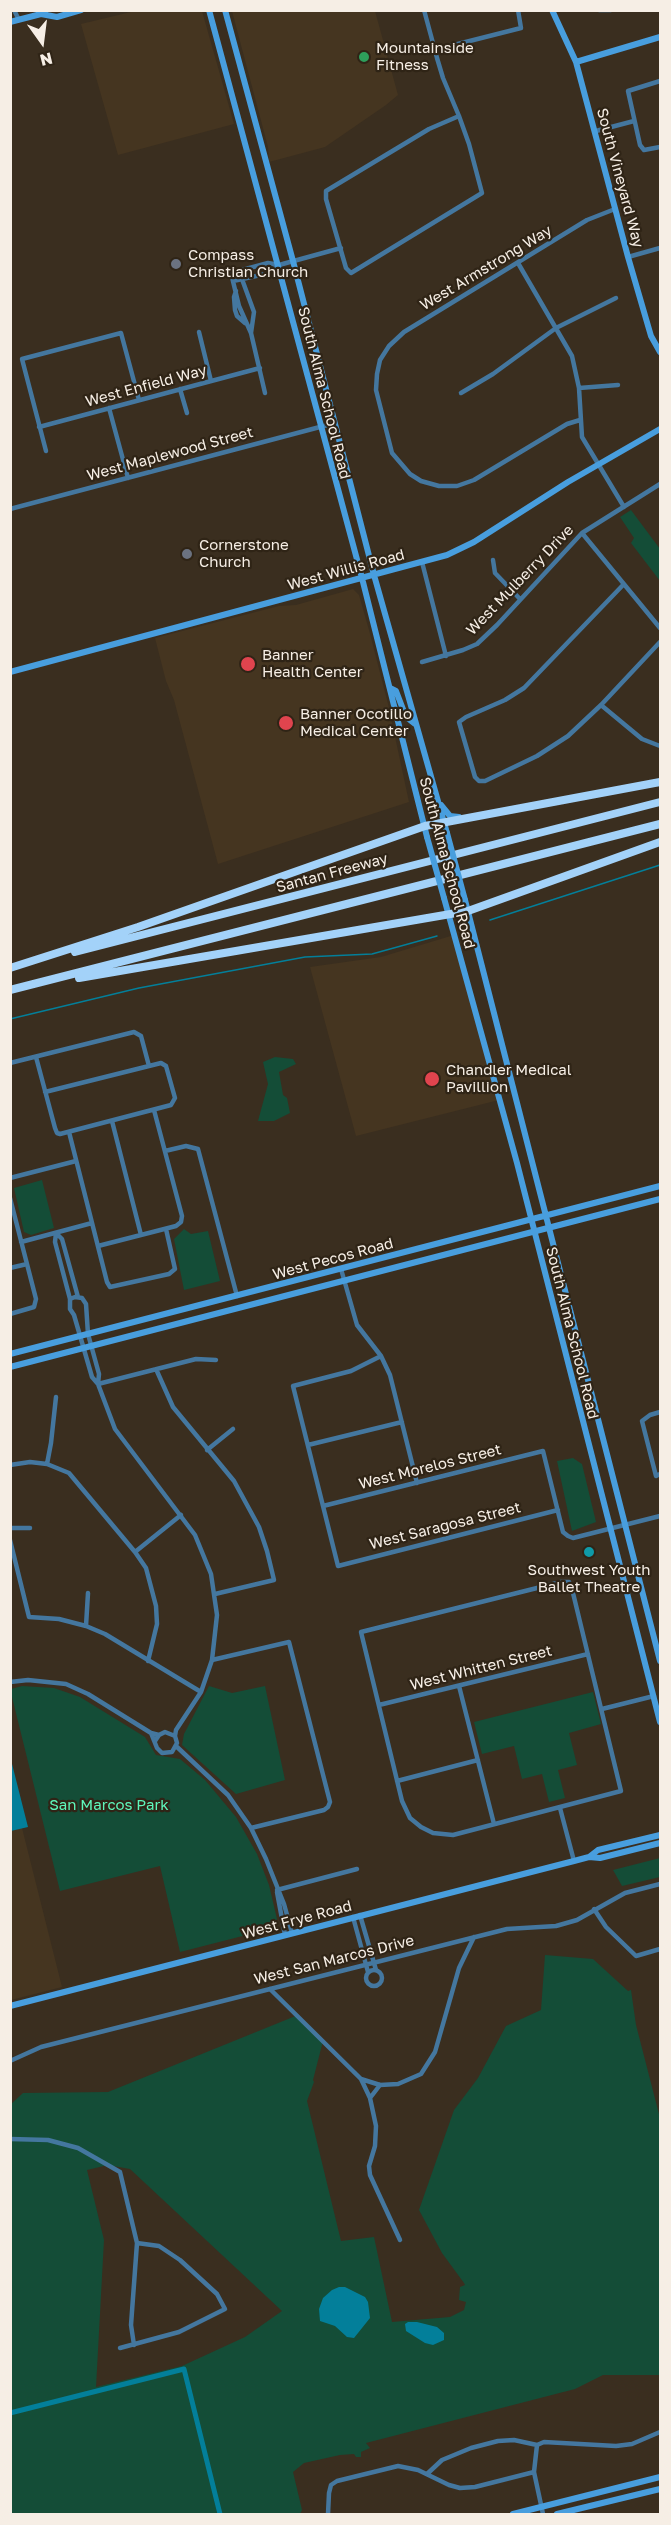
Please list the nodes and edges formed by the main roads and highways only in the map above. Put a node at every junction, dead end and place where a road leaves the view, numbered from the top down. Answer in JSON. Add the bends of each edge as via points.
{"nodes":[{"id":1,"x":81,"y":10,"type":"edge"},
{"id":2,"x":209,"y":10,"type":"edge"},
{"id":3,"x":225,"y":10,"type":"edge"},
{"id":4,"x":552,"y":10,"type":"edge"},
{"id":5,"x":44,"y":12,"type":"edge"},
{"id":6,"x":10,"y":22,"type":"edge"},
{"id":7,"x":660,"y":37,"type":"edge"},
{"id":8,"x":576,"y":62,"type":"junction"},
{"id":9,"x":660,"y":352,"type":"edge"},
{"id":10,"x":660,"y":429,"type":"edge"},
{"id":11,"x":374,"y":575,"type":"junction"},
{"id":12,"x":362,"y":578,"type":"junction"},
{"id":13,"x":10,"y":672,"type":"edge"},
{"id":14,"x":390,"y":688,"type":"junction"},
{"id":15,"x":415,"y":724,"type":"junction"},
{"id":16,"x":660,"y":782,"type":"edge"},
{"id":17,"x":436,"y":795,"type":"junction"},
{"id":18,"x":660,"y":802,"type":"edge"},
{"id":19,"x":548,"y":803,"type":"junction"},
{"id":20,"x":444,"y":823,"type":"junction"},
{"id":21,"x":660,"y":824,"type":"edge"},
{"id":22,"x":424,"y":826,"type":"junction"},
{"id":23,"x":660,"y":842,"type":"edge"},
{"id":24,"x":468,"y":911,"type":"junction"},
{"id":25,"x":448,"y":915,"type":"junction"},
{"id":26,"x":10,"y":968,"type":"edge"},
{"id":27,"x":10,"y":990,"type":"edge"},
{"id":28,"x":660,"y":1186,"type":"edge"},
{"id":29,"x":660,"y":1199,"type":"edge"},
{"id":30,"x":546,"y":1215,"type":"junction"},
{"id":31,"x":531,"y":1219,"type":"junction"},
{"id":32,"x":549,"y":1230,"type":"junction"},
{"id":33,"x":535,"y":1233,"type":"junction"},
{"id":34,"x":10,"y":1354,"type":"edge"},
{"id":35,"x":10,"y":1366,"type":"edge"},
{"id":36,"x":660,"y":1657,"type":"edge"},
{"id":37,"x":660,"y":1722,"type":"edge"},
{"id":38,"x":660,"y":1835,"type":"edge"},
{"id":39,"x":660,"y":1843,"type":"edge"},
{"id":40,"x":589,"y":1857,"type":"junction"},
{"id":41,"x":10,"y":2006,"type":"edge"},
{"id":42,"x":660,"y":2477,"type":"edge"},
{"id":43,"x":660,"y":2489,"type":"edge"},
{"id":44,"x":542,"y":2511,"type":"edge"},
{"id":45,"x":513,"y":2514,"type":"edge"},
{"id":46,"x":557,"y":2514,"type":"edge"}],
"edges":[{"from":1,"to":5,"type":"main road","via":[[57,17]]},
{"from":2,"to":12,"type":"main road","name":"South Alma School Road"},
{"from":3,"to":11,"type":"main road","name":"South Alma School Road"},
{"from":4,"to":8,"type":"main road","name":"South Vineyard Way"},
{"from":5,"to":6,"type":"main road"},
{"from":7,"to":8,"type":"main road"},
{"from":8,"to":9,"type":"main road","name":"South Vineyard Way","via":[[628,257],[651,336]]},
{"from":10,"to":11,"type":"main road","name":"West Willis Road","via":[[474,542],[447,555]]},
{"from":11,"to":12,"type":"main road","name":"West Willis Road"},
{"from":11,"to":15,"type":"main road","name":"South Alma School Road"},
{"from":12,"to":13,"type":"main road","name":"West Willis Road"},
{"from":12,"to":14,"type":"main road","name":"South Alma School Road"},
{"from":14,"to":15,"type":"main road","via":[[396,691],[406,717]]},
{"from":14,"to":22,"type":"main road","name":"South Alma School Road"},
{"from":15,"to":17,"type":"main road","name":"South Alma School Road"},
{"from":16,"to":19,"type":"highway"},
{"from":17,"to":19,"type":"main road","via":[[444,811],[454,817]]},
{"from":17,"to":20,"type":"main road","name":"South Alma School Road"},
{"from":18,"to":26,"type":"highway","name":"Santan Freeway"},
{"from":19,"to":20,"type":"highway"},
{"from":20,"to":22,"type":"highway"},
{"from":20,"to":24,"type":"main road","name":"South Alma School Road","bridge":true},
{"from":21,"to":27,"type":"highway"},
{"from":22,"to":25,"type":"main road","name":"South Alma School Road","bridge":true},
{"from":22,"to":26,"type":"highway"},
{"from":23,"to":24,"type":"highway"},
{"from":24,"to":25,"type":"highway"},
{"from":24,"to":30,"type":"main road","name":"South Alma School Road"},
{"from":25,"to":27,"type":"highway"},
{"from":25,"to":31,"type":"main road","name":"South Alma School Road"},
{"from":28,"to":30,"type":"main road","name":"West Pecos Road"},
{"from":29,"to":32,"type":"main road","name":"West Pecos Road"},
{"from":30,"to":31,"type":"main road","name":"West Pecos Road"},
{"from":30,"to":32,"type":"main road","name":"South Alma School Road"},
{"from":31,"to":33,"type":"main road","name":"South Alma School Road"},
{"from":31,"to":34,"type":"main road","name":"West Pecos Road"},
{"from":32,"to":33,"type":"main road","name":"West Pecos Road"},
{"from":32,"to":36,"type":"main road","name":"South Alma School Road"},
{"from":33,"to":35,"type":"main road","name":"West Pecos Road"},
{"from":33,"to":37,"type":"main road","name":"South Alma School Road"},
{"from":38,"to":40,"type":"main road","name":"West Frye Road","via":[[598,1851]]},
{"from":39,"to":40,"type":"main road","name":"West Frye Road","via":[[600,1858]]},
{"from":40,"to":41,"type":"main road","name":"West Frye Road"},
{"from":42,"to":44,"type":"main road"},
{"from":43,"to":46,"type":"main road"},
{"from":44,"to":45,"type":"main road"}]}
